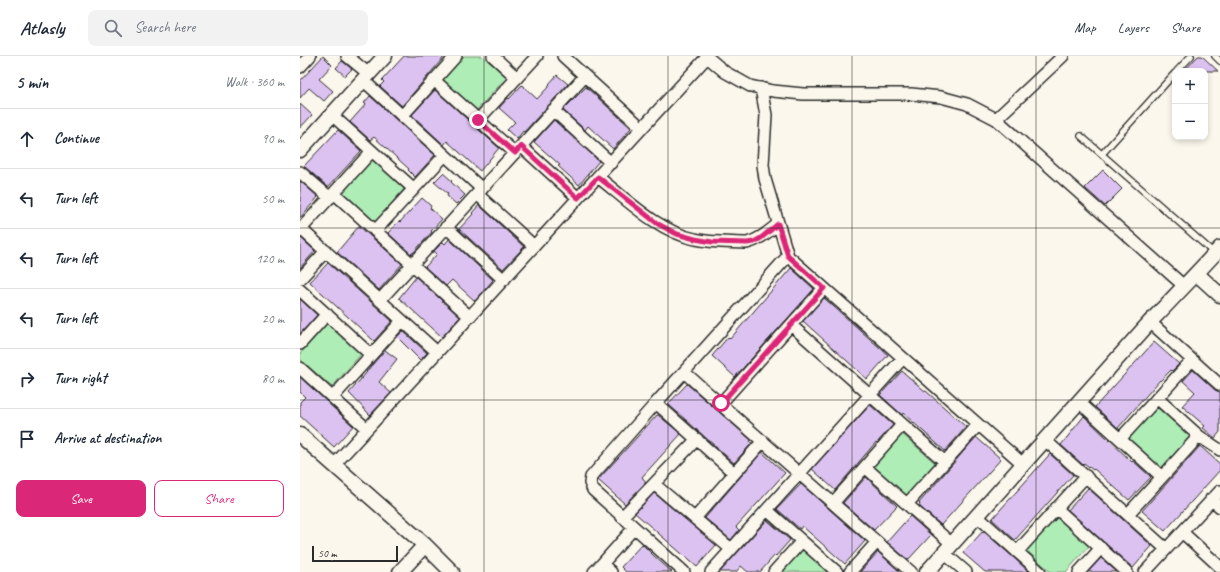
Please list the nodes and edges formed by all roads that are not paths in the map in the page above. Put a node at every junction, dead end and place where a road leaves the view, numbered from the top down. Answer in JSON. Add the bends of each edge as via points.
{"nodes":[{"id":1,"x":310,"y":56,"type":"edge"},
{"id":2,"x":347,"y":56,"type":"edge"},
{"id":3,"x":385,"y":56,"type":"edge"},
{"id":4,"x":456,"y":56,"type":"edge"},
{"id":5,"x":493,"y":56,"type":"edge"},
{"id":6,"x":536,"y":56,"type":"edge"},
{"id":7,"x":563,"y":56,"type":"edge"},
{"id":8,"x":1063,"y":56,"type":"edge"},
{"id":9,"x":1190,"y":56,"type":"edge"},
{"id":10,"x":1215,"y":56,"type":"edge"},
{"id":11,"x":707,"y":57,"type":"edge"},
{"id":12,"x":1220,"y":61,"type":"edge"},
{"id":13,"x":300,"y":67,"type":"edge"},
{"id":14,"x":1180,"y":68,"type":"edge"},
{"id":15,"x":585,"y":76,"type":"junction"},
{"id":16,"x":1172,"y":76,"type":"edge"},
{"id":17,"x":366,"y":77,"type":"junction"},
{"id":18,"x":517,"y":78,"type":"junction"},
{"id":19,"x":434,"y":80,"type":"junction"},
{"id":20,"x":761,"y":88,"type":"junction"},
{"id":21,"x":553,"y":110,"type":"junction"},
{"id":22,"x":332,"y":115,"type":"junction"},
{"id":23,"x":402,"y":116,"type":"junction"},
{"id":24,"x":996,"y":119,"type":"junction"},
{"id":25,"x":478,"y":120,"type":"junction"},
{"id":26,"x":642,"y":128,"type":"junction"},
{"id":27,"x":1081,"y":136,"type":"dead end"},
{"id":28,"x":300,"y":150,"type":"edge"},
{"id":29,"x":518,"y":150,"type":"junction"},
{"id":30,"x":372,"y":151,"type":"junction"},
{"id":31,"x":1102,"y":154,"type":"junction"},
{"id":32,"x":445,"y":155,"type":"junction"},
{"id":33,"x":611,"y":163,"type":"junction"},
{"id":34,"x":300,"y":172,"type":"edge"},
{"id":35,"x":598,"y":177,"type":"junction"},
{"id":36,"x":414,"y":189,"type":"junction"},
{"id":37,"x":479,"y":191,"type":"junction"},
{"id":38,"x":332,"y":195,"type":"junction"},
{"id":39,"x":578,"y":198,"type":"junction"},
{"id":40,"x":778,"y":224,"type":"junction"},
{"id":41,"x":300,"y":228,"type":"edge"},
{"id":42,"x":446,"y":228,"type":"junction"},
{"id":43,"x":375,"y":231,"type":"junction"},
{"id":44,"x":534,"y":246,"type":"junction"},
{"id":45,"x":326,"y":251,"type":"junction"},
{"id":46,"x":1218,"y":251,"type":"edge"},
{"id":47,"x":788,"y":256,"type":"junction"},
{"id":48,"x":412,"y":265,"type":"junction"},
{"id":49,"x":1197,"y":274,"type":"junction"},
{"id":50,"x":300,"y":279,"type":"edge"},
{"id":51,"x":504,"y":280,"type":"junction"},
{"id":52,"x":1184,"y":286,"type":"junction"},
{"id":53,"x":824,"y":288,"type":"junction"},
{"id":54,"x":300,"y":290,"type":"edge"},
{"id":55,"x":1220,"y":295,"type":"edge"},
{"id":56,"x":380,"y":300,"type":"junction"},
{"id":57,"x":327,"y":314,"type":"junction"},
{"id":58,"x":470,"y":317,"type":"junction"},
{"id":59,"x":402,"y":320,"type":"junction"},
{"id":60,"x":1150,"y":322,"type":"junction"},
{"id":61,"x":790,"y":325,"type":"junction"},
{"id":62,"x":300,"y":344,"type":"edge"},
{"id":63,"x":437,"y":352,"type":"junction"},
{"id":64,"x":371,"y":355,"type":"junction"},
{"id":65,"x":903,"y":358,"type":"junction"},
{"id":66,"x":1192,"y":360,"type":"junction"},
{"id":67,"x":300,"y":368,"type":"edge"},
{"id":68,"x":684,"y":372,"type":"junction"},
{"id":69,"x":1220,"y":385,"type":"edge"},
{"id":70,"x":869,"y":395,"type":"junction"},
{"id":71,"x":332,"y":397,"type":"junction"},
{"id":72,"x":1157,"y":398,"type":"junction"},
{"id":73,"x":1079,"y":402,"type":"junction"},
{"id":74,"x":656,"y":403,"type":"junction"},
{"id":75,"x":721,"y":403,"type":"junction"},
{"id":76,"x":902,"y":425,"type":"junction"},
{"id":77,"x":978,"y":425,"type":"junction"},
{"id":78,"x":367,"y":428,"type":"junction"},
{"id":79,"x":300,"y":435,"type":"edge"},
{"id":80,"x":1199,"y":436,"type":"junction"},
{"id":81,"x":697,"y":439,"type":"junction"},
{"id":82,"x":1120,"y":439,"type":"junction"},
{"id":83,"x":1045,"y":440,"type":"junction"},
{"id":84,"x":763,"y":441,"type":"junction"},
{"id":85,"x":1220,"y":450,"type":"edge"},
{"id":86,"x":945,"y":462,"type":"junction"},
{"id":87,"x":1023,"y":464,"type":"junction"},
{"id":88,"x":334,"y":465,"type":"junction"},
{"id":89,"x":865,"y":467,"type":"junction"},
{"id":90,"x":734,"y":473,"type":"junction"},
{"id":91,"x":799,"y":473,"type":"junction"},
{"id":92,"x":1086,"y":476,"type":"junction"},
{"id":93,"x":1162,"y":477,"type":"junction"},
{"id":94,"x":654,"y":484,"type":"junction"},
{"id":95,"x":1220,"y":490,"type":"edge"},
{"id":96,"x":1212,"y":499,"type":"junction"},
{"id":97,"x":833,"y":502,"type":"junction"},
{"id":98,"x":907,"y":504,"type":"junction"},
{"id":99,"x":1220,"y":507,"type":"edge"},
{"id":100,"x":1056,"y":508,"type":"junction"},
{"id":101,"x":767,"y":510,"type":"junction"},
{"id":102,"x":1128,"y":514,"type":"junction"},
{"id":103,"x":977,"y":516,"type":"junction"},
{"id":104,"x":622,"y":517,"type":"junction"},
{"id":105,"x":695,"y":518,"type":"junction"},
{"id":106,"x":634,"y":528,"type":"junction"},
{"id":107,"x":1182,"y":532,"type":"junction"},
{"id":108,"x":802,"y":541,"type":"junction"},
{"id":109,"x":877,"y":542,"type":"junction"},
{"id":110,"x":425,"y":545,"type":"junction"},
{"id":111,"x":948,"y":548,"type":"junction"},
{"id":112,"x":1101,"y":548,"type":"junction"},
{"id":113,"x":732,"y":549,"type":"junction"},
{"id":114,"x":1166,"y":549,"type":"junction"},
{"id":115,"x":1017,"y":552,"type":"junction"},
{"id":116,"x":1220,"y":567,"type":"edge"},
{"id":117,"x":598,"y":568,"type":"edge"},
{"id":118,"x":1148,"y":571,"type":"edge"},
{"id":119,"x":400,"y":572,"type":"edge"},
{"id":120,"x":452,"y":572,"type":"edge"},
{"id":121,"x":611,"y":572,"type":"edge"},
{"id":122,"x":684,"y":572,"type":"edge"},
{"id":123,"x":711,"y":572,"type":"edge"},
{"id":124,"x":774,"y":572,"type":"edge"},
{"id":125,"x":837,"y":572,"type":"edge"},
{"id":126,"x":850,"y":572,"type":"edge"},
{"id":127,"x":911,"y":572,"type":"edge"},
{"id":128,"x":927,"y":572,"type":"edge"},
{"id":129,"x":966,"y":572,"type":"edge"},
{"id":130,"x":1040,"y":572,"type":"edge"},
{"id":131,"x":1079,"y":572,"type":"edge"},
{"id":132,"x":1127,"y":572,"type":"edge"}],
"edges":[{"from":1,"to":13,"type":"street"},
{"from":2,"to":17,"type":"street"},
{"from":3,"to":17,"type":"street"},
{"from":4,"to":19,"type":"street"},
{"from":5,"to":18,"type":"street"},
{"from":6,"to":18,"type":"street"},
{"from":7,"to":15,"type":"street"},
{"from":8,"to":24,"type":"street"},
{"from":9,"to":14,"type":"lane"},
{"from":10,"to":12,"type":"lane"},
{"from":11,"to":20,"type":"street","via":[[725,72],[750,86]]},
{"from":11,"to":26,"type":"street"},
{"from":15,"to":21,"type":"street"},
{"from":15,"to":26,"type":"street"},
{"from":16,"to":31,"type":"lane"},
{"from":17,"to":22,"type":"street"},
{"from":17,"to":23,"type":"street"},
{"from":18,"to":25,"type":"street"},
{"from":19,"to":23,"type":"street"},
{"from":19,"to":25,"type":"street"},
{"from":20,"to":24,"type":"street","via":[[803,94],[911,94],[941,97],[967,104]]},
{"from":20,"to":40,"type":"street","via":[[766,116],[763,165]]},
{"from":21,"to":29,"type":"street"},
{"from":21,"to":33,"type":"street"},
{"from":22,"to":28,"type":"street"},
{"from":22,"to":30,"type":"street"},
{"from":23,"to":32,"type":"street"},
{"from":24,"to":52,"type":"street"},
{"from":25,"to":29,"type":"street"},
{"from":26,"to":33,"type":"street"},
{"from":27,"to":31,"type":"lane"},
{"from":29,"to":37,"type":"street"},
{"from":29,"to":39,"type":"street"},
{"from":30,"to":36,"type":"street"},
{"from":30,"to":38,"type":"street"},
{"from":31,"to":46,"type":"lane"},
{"from":32,"to":36,"type":"street"},
{"from":32,"to":37,"type":"street"},
{"from":33,"to":35,"type":"street"},
{"from":34,"to":38,"type":"street"},
{"from":35,"to":39,"type":"street"},
{"from":35,"to":40,"type":"street","via":[[658,224],[677,234],[695,239],[712,242],[754,242]]},
{"from":36,"to":43,"type":"street"},
{"from":37,"to":42,"type":"street"},
{"from":37,"to":44,"type":"street"},
{"from":38,"to":41,"type":"street"},
{"from":38,"to":43,"type":"street"},
{"from":39,"to":44,"type":"street"},
{"from":40,"to":47,"type":"street"},
{"from":41,"to":45,"type":"street"},
{"from":42,"to":48,"type":"street"},
{"from":42,"to":51,"type":"street"},
{"from":43,"to":48,"type":"street"},
{"from":44,"to":51,"type":"street"},
{"from":45,"to":50,"type":"street"},
{"from":45,"to":56,"type":"street"},
{"from":46,"to":49,"type":"street"},
{"from":47,"to":53,"type":"street"},
{"from":47,"to":68,"type":"street"},
{"from":48,"to":56,"type":"street"},
{"from":48,"to":58,"type":"street"},
{"from":49,"to":52,"type":"street"},
{"from":49,"to":55,"type":"street"},
{"from":51,"to":58,"type":"street"},
{"from":52,"to":60,"type":"street"},
{"from":53,"to":61,"type":"street"},
{"from":53,"to":65,"type":"street"},
{"from":54,"to":57,"type":"street"},
{"from":56,"to":59,"type":"street"},
{"from":57,"to":62,"type":"street"},
{"from":57,"to":64,"type":"street"},
{"from":58,"to":63,"type":"street"},
{"from":59,"to":63,"type":"street"},
{"from":59,"to":64,"type":"street"},
{"from":60,"to":66,"type":"street"},
{"from":60,"to":73,"type":"street"},
{"from":61,"to":70,"type":"street"},
{"from":61,"to":75,"type":"street"},
{"from":63,"to":78,"type":"street"},
{"from":64,"to":71,"type":"street"},
{"from":65,"to":70,"type":"street"},
{"from":65,"to":77,"type":"street"},
{"from":66,"to":69,"type":"street"},
{"from":66,"to":72,"type":"street"},
{"from":67,"to":71,"type":"street"},
{"from":68,"to":74,"type":"street"},
{"from":68,"to":75,"type":"street"},
{"from":70,"to":76,"type":"street"},
{"from":70,"to":91,"type":"street"},
{"from":71,"to":78,"type":"street"},
{"from":72,"to":80,"type":"street"},
{"from":72,"to":82,"type":"street"},
{"from":73,"to":82,"type":"street"},
{"from":73,"to":83,"type":"street"},
{"from":74,"to":81,"type":"street"},
{"from":74,"to":104,"type":"street","via":[[591,476],[590,484],[593,490]]},
{"from":75,"to":84,"type":"street"},
{"from":76,"to":86,"type":"street"},
{"from":76,"to":89,"type":"street"},
{"from":77,"to":86,"type":"street"},
{"from":77,"to":87,"type":"street"},
{"from":78,"to":88,"type":"street"},
{"from":79,"to":88,"type":"street"},
{"from":80,"to":85,"type":"street"},
{"from":80,"to":93,"type":"street"},
{"from":81,"to":90,"type":"street"},
{"from":81,"to":94,"type":"street"},
{"from":82,"to":93,"type":"street"},
{"from":83,"to":87,"type":"street"},
{"from":83,"to":92,"type":"street"},
{"from":84,"to":90,"type":"street"},
{"from":84,"to":91,"type":"street"},
{"from":86,"to":98,"type":"street"},
{"from":87,"to":103,"type":"street"},
{"from":88,"to":110,"type":"street"},
{"from":89,"to":97,"type":"street"},
{"from":89,"to":98,"type":"street"},
{"from":90,"to":105,"type":"street"},
{"from":91,"to":97,"type":"street"},
{"from":91,"to":101,"type":"street"},
{"from":92,"to":100,"type":"street"},
{"from":92,"to":102,"type":"street"},
{"from":93,"to":102,"type":"street"},
{"from":94,"to":104,"type":"street"},
{"from":94,"to":105,"type":"street"},
{"from":95,"to":96,"type":"street"},
{"from":96,"to":99,"type":"street"},
{"from":96,"to":107,"type":"street"},
{"from":97,"to":109,"type":"street"},
{"from":98,"to":111,"type":"street"},
{"from":100,"to":112,"type":"street"},
{"from":100,"to":115,"type":"street"},
{"from":101,"to":108,"type":"street"},
{"from":101,"to":113,"type":"street"},
{"from":102,"to":114,"type":"street"},
{"from":103,"to":111,"type":"street"},
{"from":103,"to":115,"type":"street"},
{"from":104,"to":106,"type":"street"},
{"from":105,"to":113,"type":"street"},
{"from":106,"to":117,"type":"street"},
{"from":106,"to":122,"type":"street"},
{"from":107,"to":114,"type":"street"},
{"from":107,"to":116,"type":"street"},
{"from":108,"to":124,"type":"street"},
{"from":108,"to":125,"type":"street"},
{"from":109,"to":126,"type":"street"},
{"from":109,"to":127,"type":"street"},
{"from":110,"to":119,"type":"street"},
{"from":110,"to":120,"type":"street"},
{"from":111,"to":128,"type":"street"},
{"from":111,"to":129,"type":"street"},
{"from":112,"to":131,"type":"street"},
{"from":112,"to":132,"type":"street"},
{"from":113,"to":123,"type":"street"},
{"from":114,"to":118,"type":"street"},
{"from":115,"to":130,"type":"street"},
{"from":117,"to":121,"type":"street"}]}
